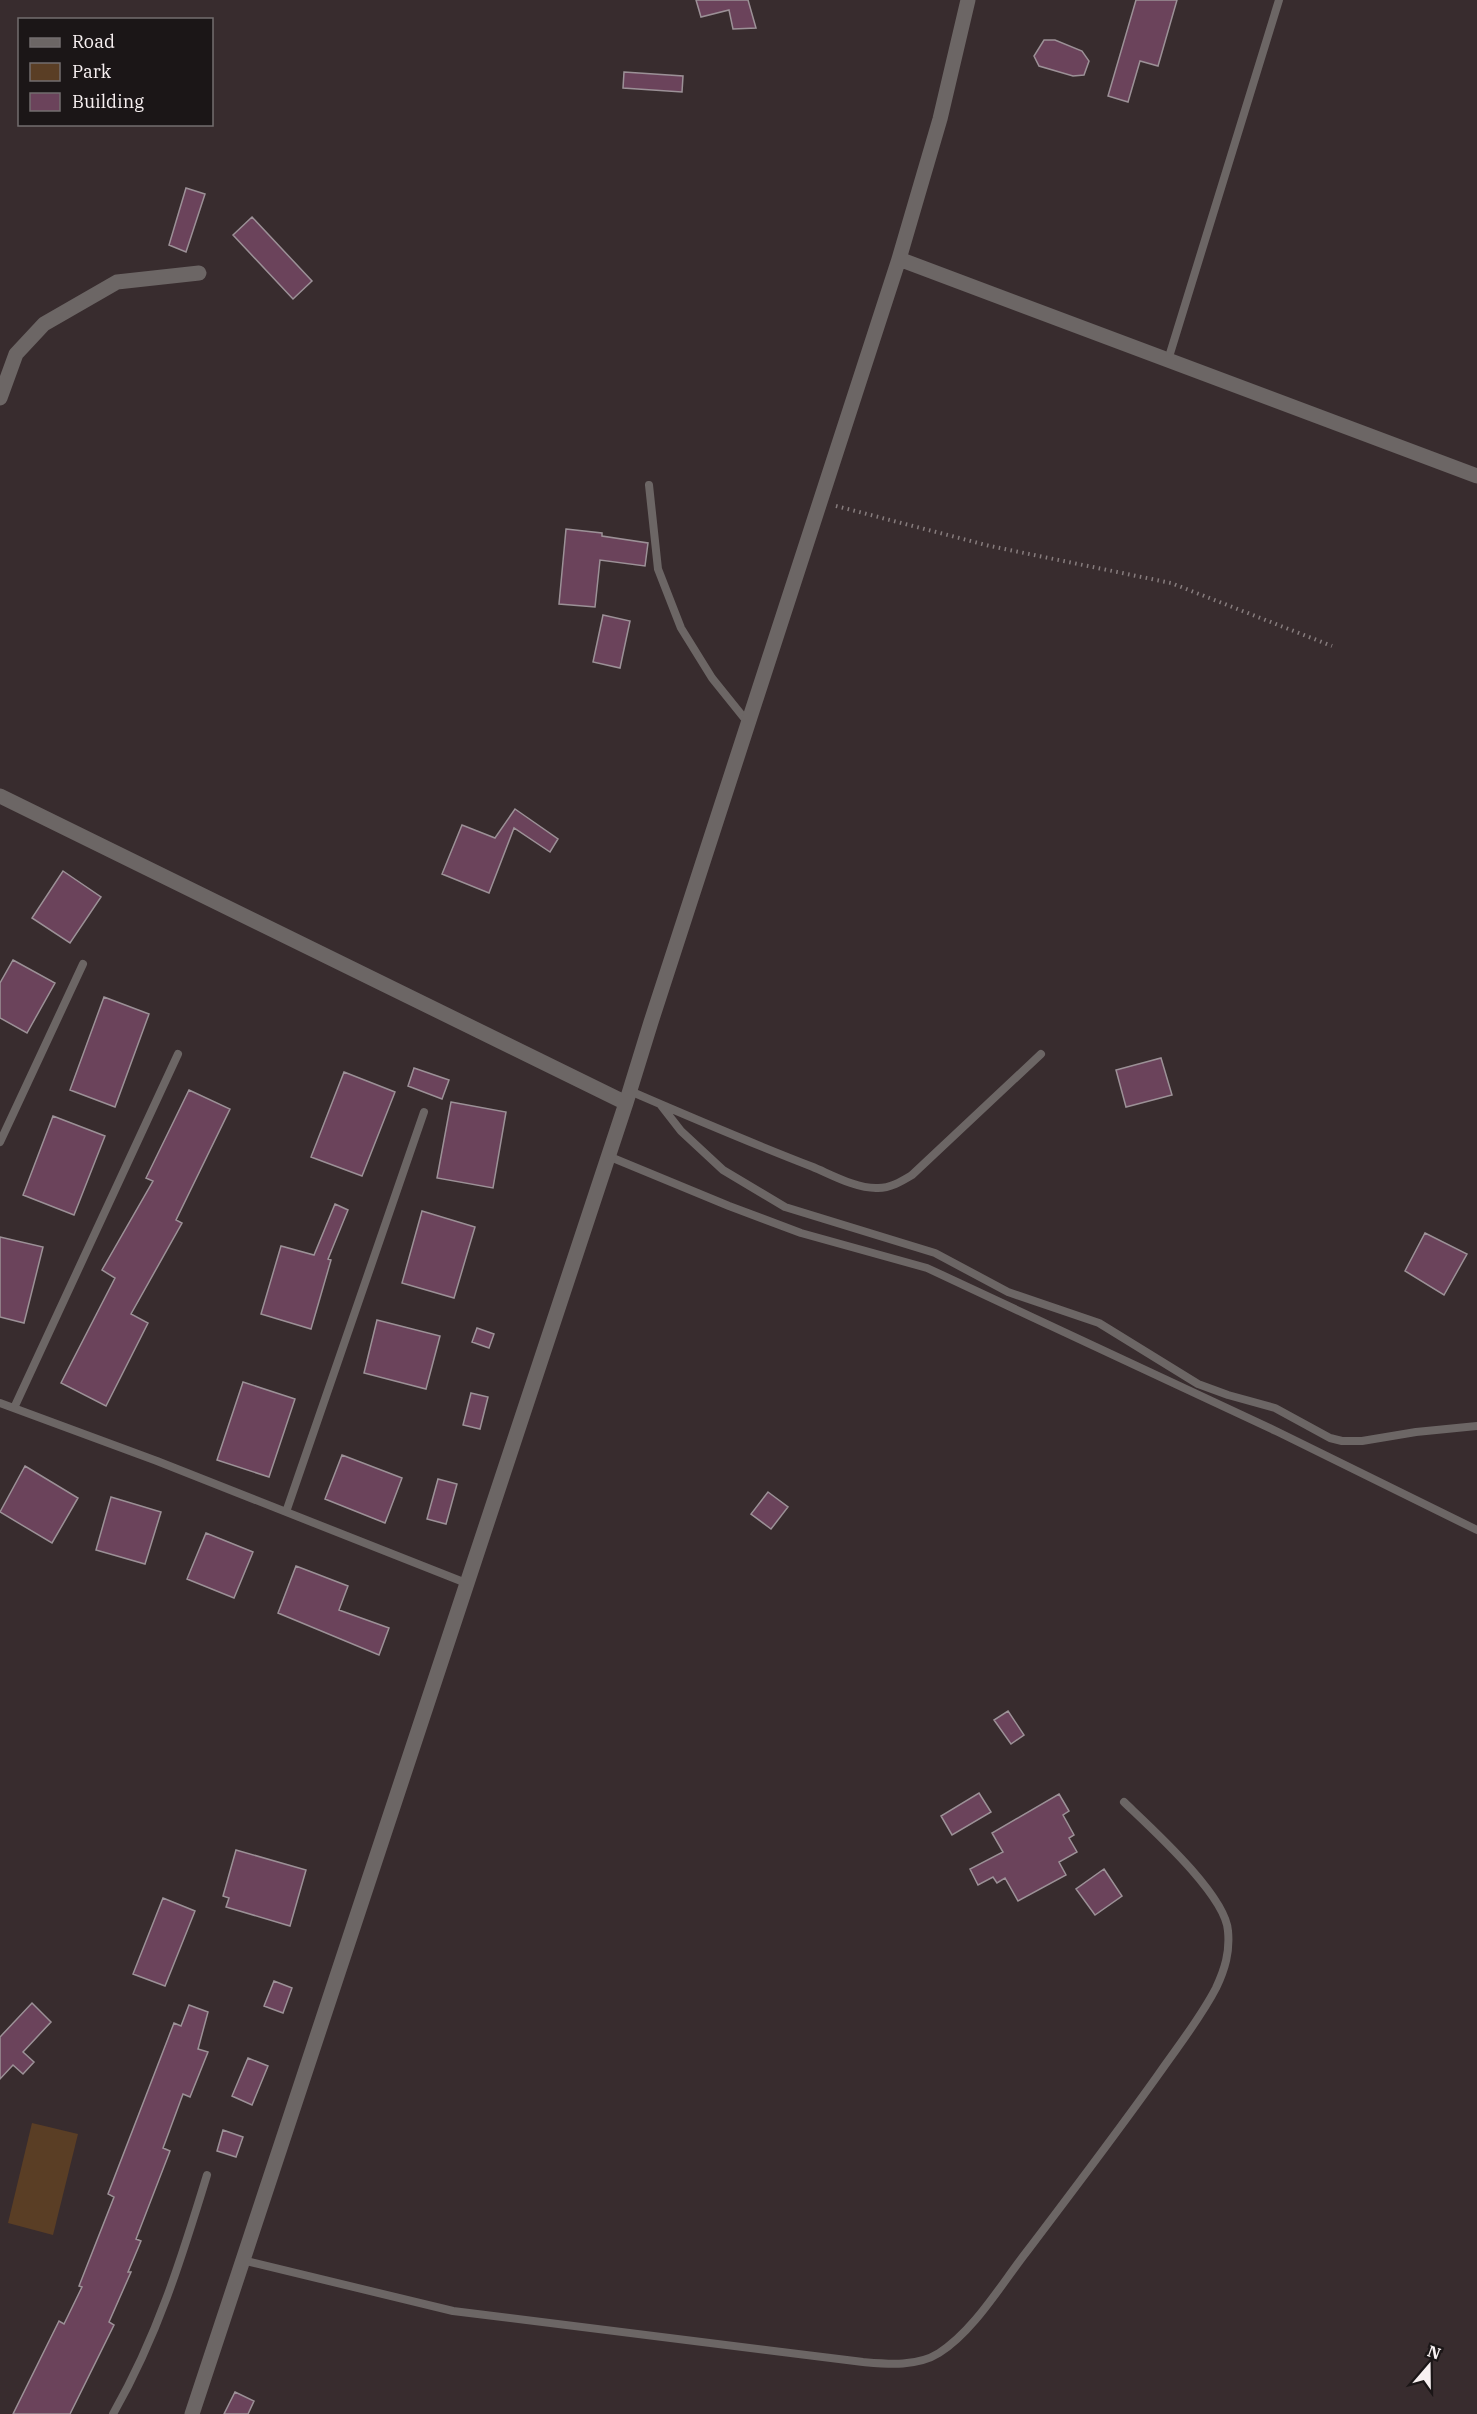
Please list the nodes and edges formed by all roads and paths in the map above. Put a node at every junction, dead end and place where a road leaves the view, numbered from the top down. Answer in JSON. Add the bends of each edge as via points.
{"nodes":[{"id":1,"x":968,"y":0,"type":"edge"},
{"id":2,"x":1279,"y":0,"type":"edge"},
{"id":3,"x":899,"y":259,"type":"junction"},
{"id":4,"x":199,"y":273,"type":"dead end"},
{"id":5,"x":1168,"y":360,"type":"junction"},
{"id":6,"x":0,"y":398,"type":"edge"},
{"id":7,"x":1477,"y":476,"type":"edge"},
{"id":8,"x":649,"y":485,"type":"dead end"},
{"id":9,"x":821,"y":502,"type":"junction"},
{"id":10,"x":1332,"y":646,"type":"dead end"},
{"id":11,"x":749,"y":724,"type":"junction"},
{"id":12,"x":0,"y":796,"type":"edge"},
{"id":13,"x":83,"y":964,"type":"dead end"},
{"id":14,"x":178,"y":1054,"type":"dead end"},
{"id":15,"x":1041,"y":1054,"type":"dead end"},
{"id":16,"x":628,"y":1097,"type":"junction"},
{"id":17,"x":660,"y":1104,"type":"junction"},
{"id":18,"x":423,"y":1112,"type":"dead end"},
{"id":19,"x":0,"y":1142,"type":"edge"},
{"id":20,"x":609,"y":1156,"type":"junction"},
{"id":21,"x":0,"y":1403,"type":"edge"},
{"id":22,"x":14,"y":1408,"type":"junction"},
{"id":23,"x":1477,"y":1426,"type":"edge"},
{"id":24,"x":286,"y":1512,"type":"junction"},
{"id":25,"x":1477,"y":1530,"type":"edge"},
{"id":26,"x":466,"y":1583,"type":"junction"},
{"id":27,"x":1124,"y":1802,"type":"dead end"},
{"id":28,"x":207,"y":2175,"type":"dead end"},
{"id":29,"x":242,"y":2260,"type":"junction"},
{"id":30,"x":113,"y":2414,"type":"edge"},
{"id":31,"x":192,"y":2414,"type":"edge"}],
"edges":[{"from":1,"to":3,"type":"street","via":[[940,119]]},
{"from":2,"to":5,"type":"lane"},
{"from":3,"to":5,"type":"street"},
{"from":3,"to":9,"type":"street"},
{"from":4,"to":6,"type":"street","via":[[117,282],[44,324],[16,354]]},
{"from":5,"to":7,"type":"street"},
{"from":8,"to":11,"type":"lane","via":[[658,569],[681,628],[712,678]]},
{"from":9,"to":10,"type":"path","via":[[990,546],[1171,583]]},
{"from":9,"to":11,"type":"street"},
{"from":11,"to":16,"type":"street"},
{"from":12,"to":16,"type":"street"},
{"from":13,"to":19,"type":"lane"},
{"from":14,"to":22,"type":"lane"},
{"from":15,"to":17,"type":"lane","via":[[912,1175],[880,1188],[837,1177]]},
{"from":16,"to":17,"type":"lane"},
{"from":16,"to":20,"type":"street"},
{"from":17,"to":23,"type":"lane","via":[[708,1157],[750,1188],[785,1207],[935,1252],[1008,1292],[1099,1323],[1198,1384],[1275,1408],[1330,1438],[1362,1441]]},
{"from":18,"to":24,"type":"lane"},
{"from":20,"to":25,"type":"lane","via":[[801,1233],[927,1268]]},
{"from":20,"to":26,"type":"street"},
{"from":21,"to":22,"type":"lane"},
{"from":22,"to":24,"type":"lane"},
{"from":24,"to":26,"type":"lane"},
{"from":26,"to":29,"type":"street"},
{"from":27,"to":29,"type":"lane","via":[[1176,1851],[1217,1904],[1228,1927],[1225,1968],[1198,2018],[1069,2196],[977,2315],[937,2355],[893,2364],[863,2362],[453,2311]]},
{"from":28,"to":30,"type":"lane","via":[[175,2281],[136,2375]]},
{"from":29,"to":31,"type":"street"}]}
